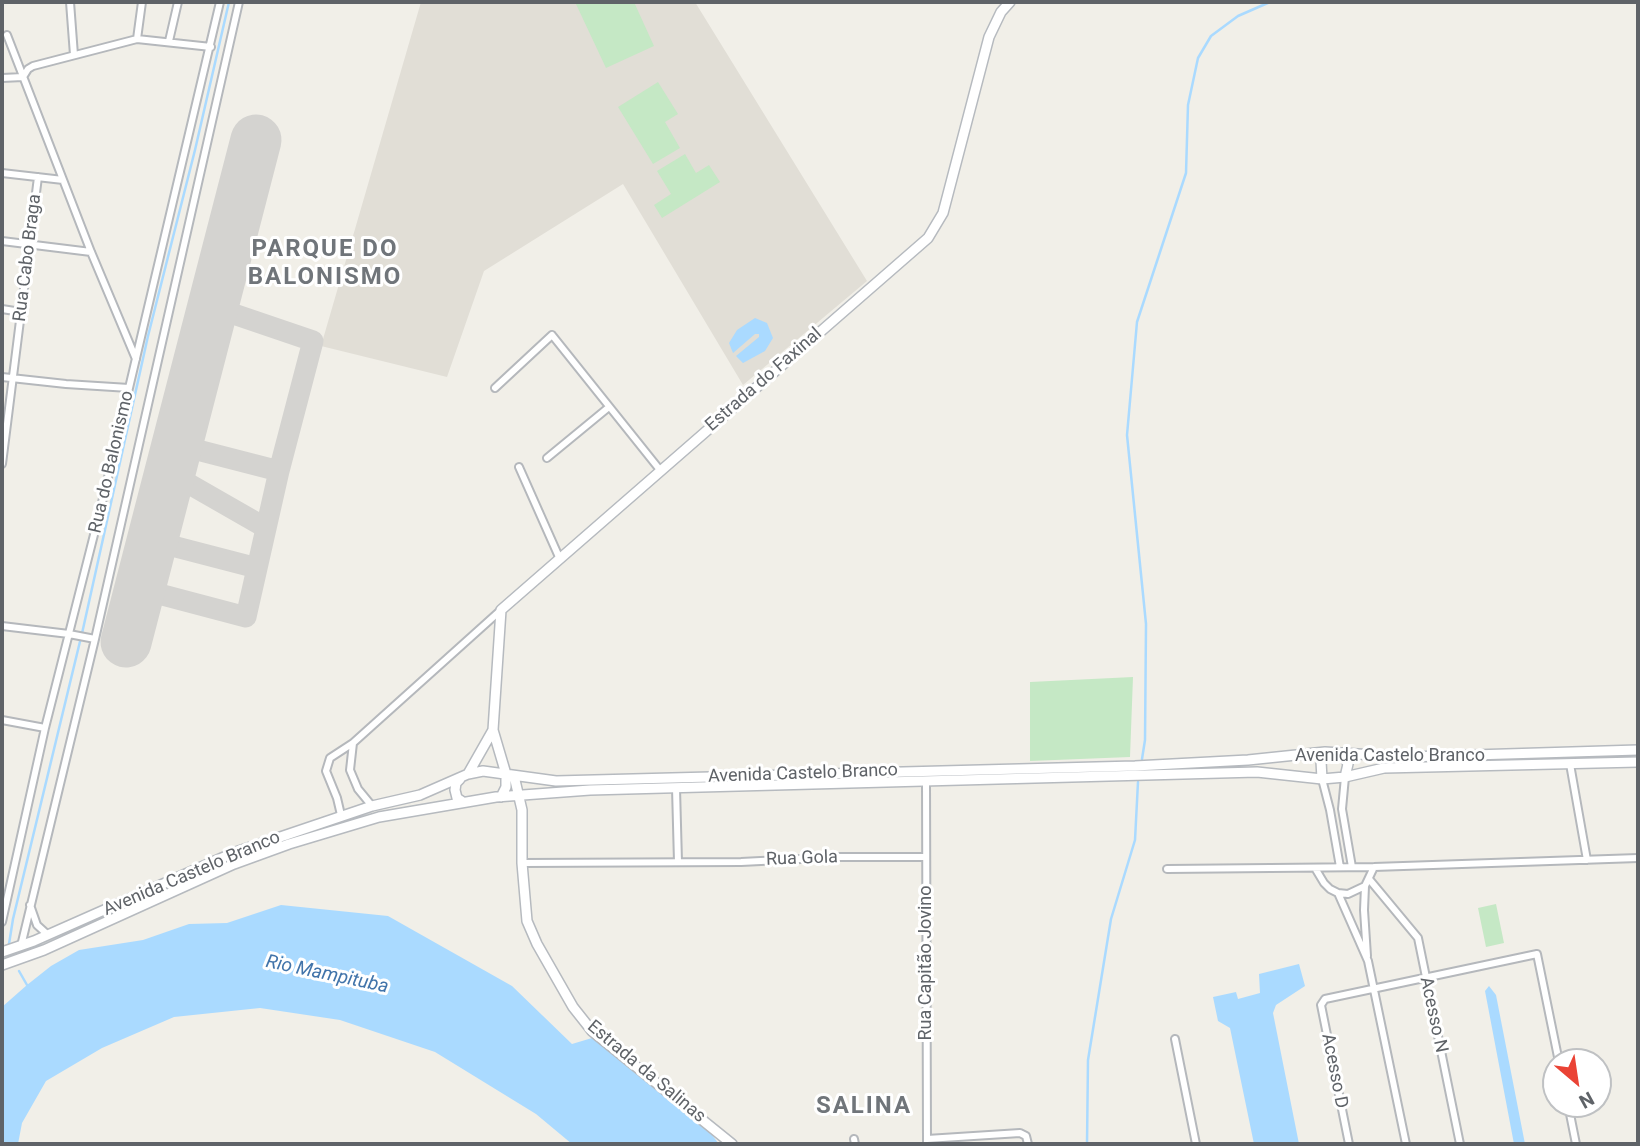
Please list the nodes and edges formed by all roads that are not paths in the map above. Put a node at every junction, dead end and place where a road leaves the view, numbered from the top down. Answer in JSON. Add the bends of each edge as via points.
{"nodes":[{"id":1,"x":70,"y":2,"type":"edge"},
{"id":2,"x":142,"y":2,"type":"edge"},
{"id":3,"x":178,"y":2,"type":"edge"},
{"id":4,"x":220,"y":2,"type":"edge"},
{"id":5,"x":239,"y":2,"type":"edge"},
{"id":6,"x":1010,"y":2,"type":"edge"},
{"id":7,"x":6,"y":35,"type":"dead end"},
{"id":8,"x":137,"y":39,"type":"junction"},
{"id":9,"x":169,"y":41,"type":"junction"},
{"id":10,"x":211,"y":47,"type":"junction"},
{"id":11,"x":75,"y":54,"type":"junction"},
{"id":12,"x":23,"y":77,"type":"junction"},
{"id":13,"x":2,"y":78,"type":"edge"},
{"id":14,"x":2,"y":173,"type":"edge"},
{"id":15,"x":38,"y":177,"type":"junction"},
{"id":16,"x":63,"y":180,"type":"junction"},
{"id":17,"x":2,"y":241,"type":"edge"},
{"id":18,"x":31,"y":245,"type":"junction"},
{"id":19,"x":90,"y":253,"type":"junction"},
{"id":20,"x":2,"y":309,"type":"edge"},
{"id":21,"x":21,"y":312,"type":"junction"},
{"id":22,"x":136,"y":359,"type":"junction"},
{"id":23,"x":2,"y":377,"type":"edge"},
{"id":24,"x":13,"y":378,"type":"junction"},
{"id":25,"x":129,"y":388,"type":"junction"},
{"id":26,"x":495,"y":388,"type":"dead end"},
{"id":27,"x":609,"y":407,"type":"junction"},
{"id":28,"x":3,"y":444,"type":"edge"},
{"id":29,"x":547,"y":458,"type":"dead end"},
{"id":30,"x":2,"y":464,"type":"edge"},
{"id":31,"x":519,"y":467,"type":"dead end"},
{"id":32,"x":660,"y":471,"type":"junction"},
{"id":33,"x":559,"y":557,"type":"junction"},
{"id":34,"x":501,"y":610,"type":"junction"},
{"id":35,"x":2,"y":626,"type":"edge"},
{"id":36,"x":72,"y":634,"type":"junction"},
{"id":37,"x":91,"y":638,"type":"junction"},
{"id":38,"x":2,"y":720,"type":"edge"},
{"id":39,"x":45,"y":728,"type":"junction"},
{"id":40,"x":493,"y":730,"type":"junction"},
{"id":41,"x":353,"y":743,"type":"junction"},
{"id":42,"x":1638,"y":750,"type":"edge"},
{"id":43,"x":1330,"y":752,"type":"junction"},
{"id":44,"x":1342,"y":753,"type":"junction"},
{"id":45,"x":1638,"y":762,"type":"edge"},
{"id":46,"x":1570,"y":764,"type":"junction"},
{"id":47,"x":510,"y":775,"type":"junction"},
{"id":48,"x":465,"y":776,"type":"junction"},
{"id":49,"x":1345,"y":777,"type":"junction"},
{"id":50,"x":1322,"y":779,"type":"junction"},
{"id":51,"x":926,"y":781,"type":"junction"},
{"id":52,"x":676,"y":788,"type":"junction"},
{"id":53,"x":520,"y":795,"type":"junction"},
{"id":54,"x":501,"y":797,"type":"junction"},
{"id":55,"x":463,"y":802,"type":"junction"},
{"id":56,"x":372,"y":806,"type":"junction"},
{"id":57,"x":1342,"y":809,"type":"junction"},
{"id":58,"x":1330,"y":810,"type":"junction"},
{"id":59,"x":341,"y":815,"type":"junction"},
{"id":60,"x":926,"y":857,"type":"junction"},
{"id":61,"x":1638,"y":858,"type":"edge"},
{"id":62,"x":1587,"y":860,"type":"junction"},
{"id":63,"x":678,"y":862,"type":"junction"},
{"id":64,"x":522,"y":863,"type":"junction"},
{"id":65,"x":1340,"y":867,"type":"junction"},
{"id":66,"x":1352,"y":867,"type":"junction"},
{"id":67,"x":1374,"y":867,"type":"junction"},
{"id":68,"x":1315,"y":868,"type":"junction"},
{"id":69,"x":1167,"y":869,"type":"dead end"},
{"id":70,"x":1369,"y":879,"type":"junction"},
{"id":71,"x":1365,"y":886,"type":"junction"},
{"id":72,"x":1338,"y":893,"type":"junction"},
{"id":73,"x":30,"y":904,"type":"junction"},
{"id":74,"x":2,"y":922,"type":"edge"},
{"id":75,"x":48,"y":935,"type":"junction"},
{"id":76,"x":20,"y":946,"type":"junction"},
{"id":77,"x":2,"y":952,"type":"edge"},
{"id":78,"x":1368,"y":961,"type":"junction"},
{"id":79,"x":2,"y":965,"type":"edge"},
{"id":80,"x":1426,"y":977,"type":"junction"},
{"id":81,"x":1374,"y":988,"type":"junction"},
{"id":82,"x":1175,"y":1039,"type":"dead end"},
{"id":83,"x":1556,"y":1048,"type":"edge"},
{"id":84,"x":1571,"y":1118,"type":"edge"},
{"id":85,"x":927,"y":1142,"type":"edge"},
{"id":86,"x":732,"y":1144,"type":"edge"},
{"id":87,"x":1028,"y":1144,"type":"edge"},
{"id":88,"x":1196,"y":1144,"type":"edge"},
{"id":89,"x":1349,"y":1144,"type":"edge"},
{"id":90,"x":1406,"y":1144,"type":"edge"},
{"id":91,"x":1460,"y":1144,"type":"edge"},
{"id":92,"x":1576,"y":1144,"type":"edge"}],
"edges":[{"from":1,"to":11,"type":"street"},
{"from":2,"to":8,"type":"street"},
{"from":3,"to":9,"type":"street"},
{"from":4,"to":10,"type":"street","name":"Rua do Balonismo"},
{"from":5,"to":37,"type":"street","name":"Rua do Balonismo"},
{"from":6,"to":32,"type":"main road","name":"Estrada do Faxinal","via":[[989,37],[937,226]]},
{"from":7,"to":12,"type":"street"},
{"from":8,"to":9,"type":"street"},
{"from":8,"to":11,"type":"street"},
{"from":9,"to":10,"type":"street"},
{"from":10,"to":22,"type":"street","name":"Rua do Balonismo"},
{"from":11,"to":12,"type":"street","via":[[33,66]]},
{"from":12,"to":13,"type":"street"},
{"from":12,"to":16,"type":"street"},
{"from":14,"to":15,"type":"street"},
{"from":15,"to":16,"type":"street"},
{"from":15,"to":18,"type":"street","name":"Rua Cabo Braga"},
{"from":16,"to":19,"type":"street"},
{"from":17,"to":18,"type":"street"},
{"from":18,"to":19,"type":"street"},
{"from":18,"to":21,"type":"street","name":"Rua Cabo Braga"},
{"from":19,"to":22,"type":"street"},
{"from":20,"to":21,"type":"street"},
{"from":21,"to":24,"type":"street","name":"Rua Cabo Braga"},
{"from":22,"to":25,"type":"street","name":"Rua do Balonismo"},
{"from":23,"to":24,"type":"street"},
{"from":24,"to":25,"type":"street"},
{"from":24,"to":28,"type":"street","name":"Rua Cabo Braga"},
{"from":25,"to":36,"type":"street","name":"Rua do Balonismo"},
{"from":26,"to":27,"type":"street","via":[[552,335]]},
{"from":27,"to":29,"type":"street"},
{"from":27,"to":32,"type":"street"},
{"from":28,"to":30,"type":"street","name":"Rua Cabo Braga"},
{"from":31,"to":33,"type":"street"},
{"from":32,"to":33,"type":"main road","name":"Estrada do Faxinal"},
{"from":33,"to":34,"type":"main road","name":"Estrada do Faxinal"},
{"from":34,"to":40,"type":"main road"},
{"from":34,"to":41,"type":"street"},
{"from":35,"to":36,"type":"street"},
{"from":36,"to":37,"type":"street"},
{"from":36,"to":39,"type":"street","name":"Rua do Balonismo"},
{"from":37,"to":73,"type":"street","name":"Rua do Balonismo"},
{"from":38,"to":39,"type":"street"},
{"from":39,"to":74,"type":"street","name":"Rua do Balonismo"},
{"from":40,"to":47,"type":"main road","name":"Estrada da Salinas"},
{"from":40,"to":48,"type":"main road"},
{"from":41,"to":56,"type":"street","via":[[350,770]]},
{"from":41,"to":59,"type":"street","via":[[326,766]]},
{"from":42,"to":44,"type":"main road","name":"Avenida Castelo Branco","via":[[1407,757]]},
{"from":43,"to":44,"type":"main road","name":"Avenida Castelo Branco"},
{"from":43,"to":47,"type":"main road","name":"Avenida Castelo Branco","via":[[1135,766],[556,781]]},
{"from":43,"to":50,"type":"main road","via":[[1321,761]]},
{"from":44,"to":49,"type":"main road","via":[[1348,764]]},
{"from":45,"to":46,"type":"main road","name":"Avenida Castelo Branco"},
{"from":46,"to":49,"type":"main road","name":"Avenida Castelo Branco","via":[[1384,768]]},
{"from":46,"to":62,"type":"street"},
{"from":47,"to":48,"type":"main road","name":"Avenida Castelo Branco","via":[[483,771]]},
{"from":47,"to":53,"type":"main road","name":"Estrada da Salinas"},
{"from":47,"to":54,"type":"main road"},
{"from":48,"to":55,"type":"main road","via":[[454,790]]},
{"from":48,"to":56,"type":"main road","name":"Avenida Castelo Branco","via":[[420,795]]},
{"from":49,"to":50,"type":"main road","name":"Avenida Castelo Branco"},
{"from":49,"to":57,"type":"street"},
{"from":50,"to":51,"type":"main road","name":"Avenida Castelo Branco","via":[[1257,772]]},
{"from":50,"to":58,"type":"street"},
{"from":51,"to":52,"type":"main road","name":"Avenida Castelo Branco"},
{"from":51,"to":60,"type":"street","name":"Rua Capitão Jovino"},
{"from":52,"to":53,"type":"main road","name":"Avenida Castelo Branco"},
{"from":52,"to":63,"type":"street"},
{"from":53,"to":54,"type":"main road","name":"Avenida Castelo Branco"},
{"from":53,"to":64,"type":"main road","name":"Estrada da Salinas"},
{"from":54,"to":55,"type":"main road","name":"Avenida Castelo Branco"},
{"from":55,"to":79,"type":"main road","name":"Avenida Castelo Branco","via":[[379,817],[289,844]]},
{"from":56,"to":59,"type":"main road","name":"Avenida Castelo Branco"},
{"from":57,"to":58,"type":"street"},
{"from":57,"to":66,"type":"street"},
{"from":58,"to":65,"type":"street"},
{"from":59,"to":75,"type":"main road","name":"Avenida Castelo Branco","via":[[233,853]]},
{"from":60,"to":63,"type":"street","name":"Rua Gola"},
{"from":60,"to":85,"type":"street","name":"Rua Capitão Jovino"},
{"from":61,"to":62,"type":"street"},
{"from":62,"to":67,"type":"street"},
{"from":63,"to":64,"type":"street","name":"Rua Gola"},
{"from":64,"to":86,"type":"main road","name":"Estrada da Salinas","via":[[527,921],[573,1007],[592,1031]]},
{"from":65,"to":66,"type":"street"},
{"from":65,"to":68,"type":"street"},
{"from":66,"to":67,"type":"street"},
{"from":67,"to":70,"type":"street"},
{"from":68,"to":69,"type":"street"},
{"from":68,"to":72,"type":"street","via":[[1324,883]]},
{"from":70,"to":71,"type":"street"},
{"from":70,"to":80,"type":"street","name":"Acesso N","via":[[1418,938]]},
{"from":71,"to":72,"type":"street"},
{"from":71,"to":78,"type":"street"},
{"from":72,"to":78,"type":"street"},
{"from":73,"to":75,"type":"street","via":[[37,925]]},
{"from":73,"to":76,"type":"street","name":"Rua do Balonismo"},
{"from":75,"to":76,"type":"main road","name":"Avenida Castelo Branco"},
{"from":76,"to":77,"type":"main road","name":"Avenida Castelo Branco"},
{"from":78,"to":81,"type":"street"},
{"from":80,"to":81,"type":"street"},
{"from":80,"to":83,"type":"street","via":[[1537,954]]},
{"from":80,"to":91,"type":"street","name":"Acesso N"},
{"from":81,"to":89,"type":"street","name":"Acesso D","via":[[1325,999],[1321,1006]]},
{"from":81,"to":90,"type":"street"},
{"from":82,"to":88,"type":"street"},
{"from":84,"to":92,"type":"street"},
{"from":85,"to":87,"type":"street","via":[[1020,1133]]}]}
